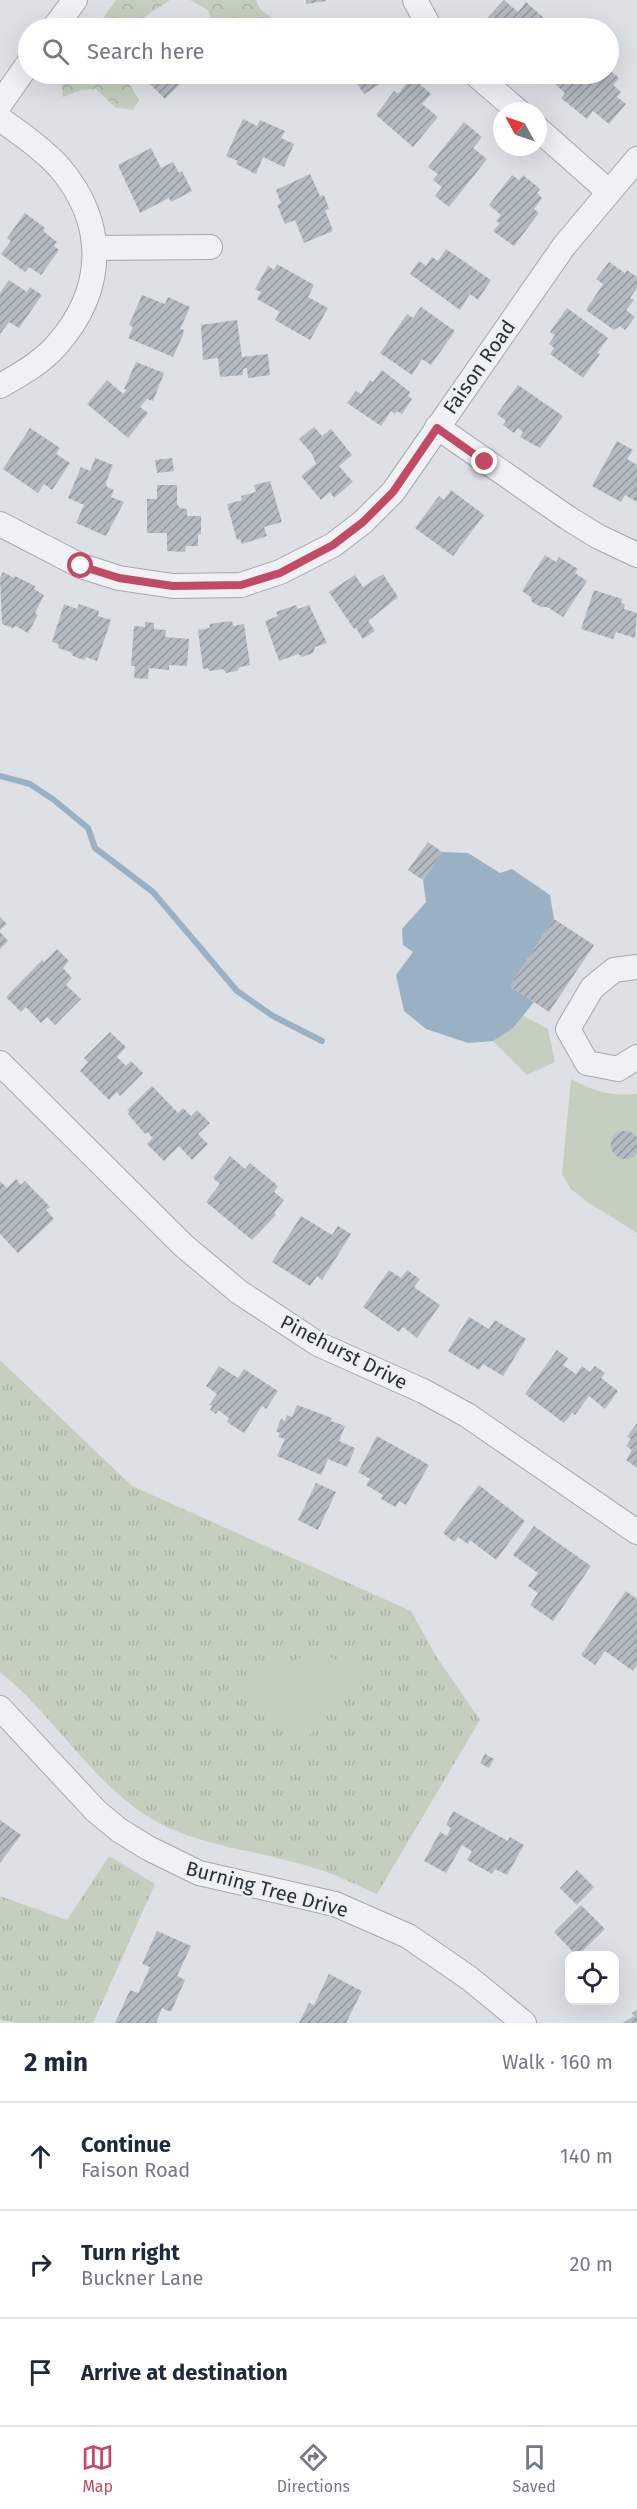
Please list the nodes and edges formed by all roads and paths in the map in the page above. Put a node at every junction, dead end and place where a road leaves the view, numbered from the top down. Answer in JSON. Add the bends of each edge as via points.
{"nodes":[{"id":1,"x":75,"y":0,"type":"edge"},
{"id":2,"x":415,"y":0,"type":"edge"},
{"id":3,"x":62,"y":18,"type":"edge"},
{"id":4,"x":425,"y":18,"type":"edge"},
{"id":5,"x":18,"y":78,"type":"edge"},
{"id":6,"x":487,"y":84,"type":"edge"},
{"id":7,"x":508,"y":102,"type":"edge"},
{"id":8,"x":0,"y":104,"type":"edge"},
{"id":9,"x":0,"y":119,"type":"edge"},
{"id":10,"x":547,"y":137,"type":"edge"},
{"id":11,"x":637,"y":159,"type":"edge"},
{"id":12,"x":608,"y":191,"type":"junction"},
{"id":13,"x":210,"y":247,"type":"dead end"},
{"id":14,"x":96,"y":248,"type":"junction"},
{"id":15,"x":0,"y":386,"type":"edge"},
{"id":16,"x":437,"y":428,"type":"junction"},
{"id":17,"x":0,"y":524,"type":"edge"},
{"id":18,"x":637,"y":555,"type":"edge"},
{"id":19,"x":637,"y":967,"type":"edge"},
{"id":20,"x":637,"y":1057,"type":"edge"},
{"id":21,"x":0,"y":1063,"type":"edge"},
{"id":22,"x":637,"y":1532,"type":"edge"},
{"id":23,"x":0,"y":1708,"type":"edge"},
{"id":24,"x":524,"y":2023,"type":"edge"}],
"edges":[{"from":1,"to":3,"type":"street"},
{"from":2,"to":4,"type":"street"},
{"from":5,"to":8,"type":"street"},
{"from":6,"to":7,"type":"street"},
{"from":9,"to":14,"type":"street","via":[[60,168],[78,192]]},
{"from":10,"to":12,"type":"street"},
{"from":11,"to":12,"type":"street","name":"Faison Road"},
{"from":12,"to":16,"type":"street","name":"Faison Road","via":[[564,246]]},
{"from":13,"to":14,"type":"street"},
{"from":14,"to":15,"type":"street","via":[[93,279],[80,316],[55,348]]},
{"from":16,"to":17,"type":"street","name":"Faison Road","via":[[393,492],[363,522],[333,545],[280,573],[241,585],[173,586],[119,578],[81,566]]},
{"from":16,"to":18,"type":"street","via":[[568,518]]},
{"from":19,"to":20,"type":"street","via":[[614,970],[592,988],[568,1029],[587,1063],[618,1069]]},
{"from":21,"to":22,"type":"street","name":"Pinehurst Drive","via":[[184,1246],[238,1292],[318,1344],[460,1411]]},
{"from":23,"to":24,"type":"street","name":"Burning Tree Drive","via":[[96,1811],[148,1848],[199,1873],[335,1904],[408,1936]]}]}
